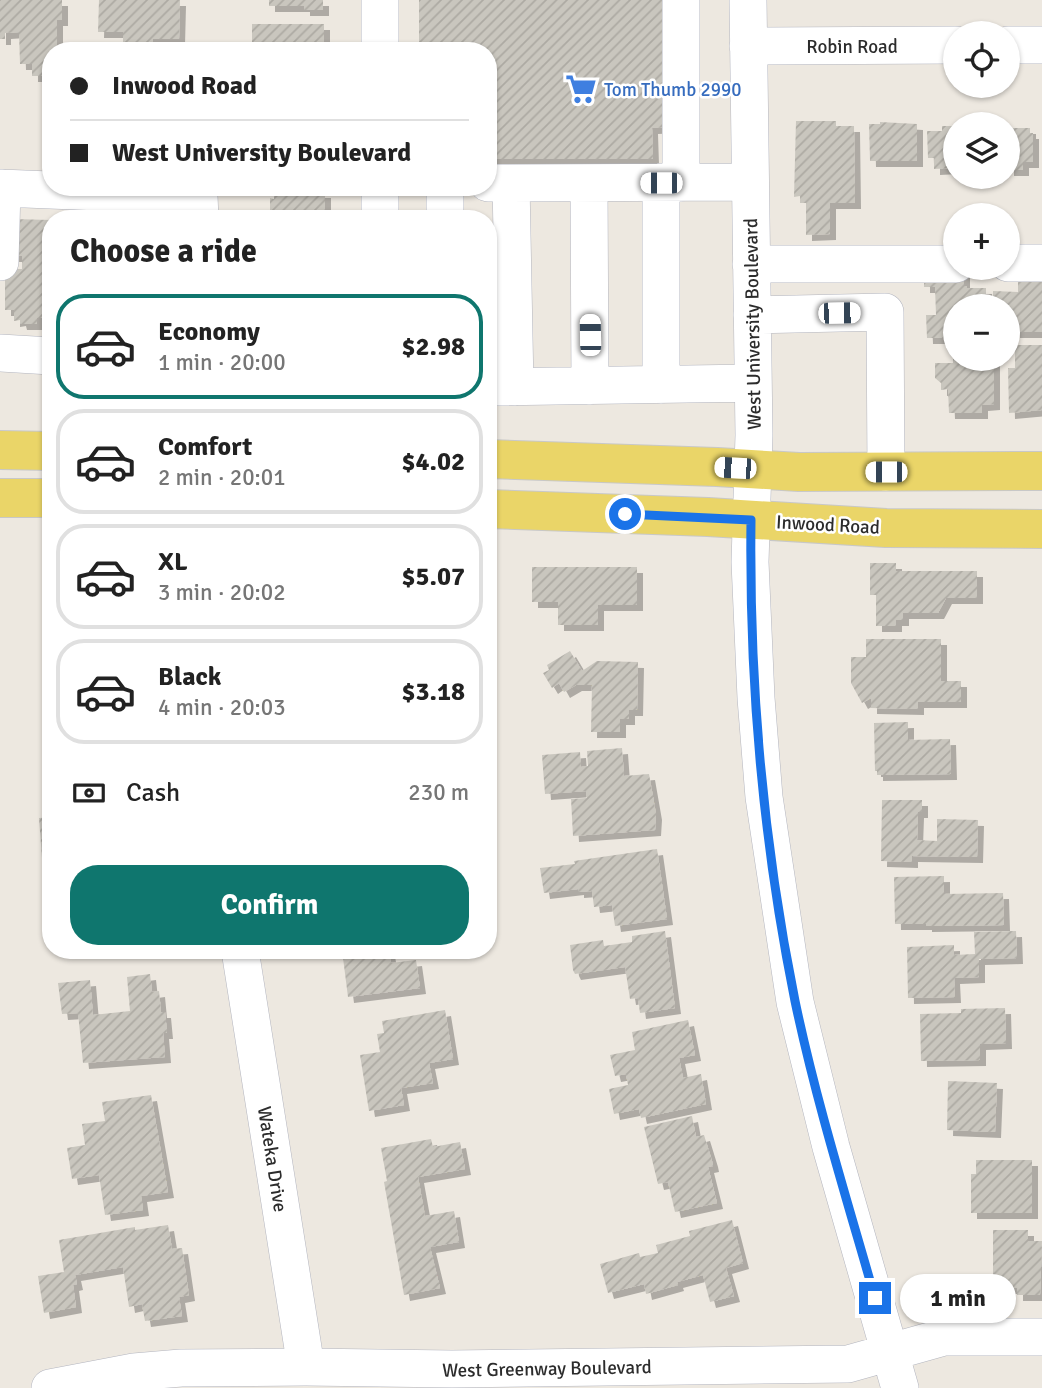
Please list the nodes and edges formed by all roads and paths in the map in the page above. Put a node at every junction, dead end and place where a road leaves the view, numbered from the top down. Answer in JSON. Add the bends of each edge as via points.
{"nodes":[{"id":1,"x":380,"y":0,"type":"edge"},
{"id":2,"x":681,"y":0,"type":"edge"},
{"id":3,"x":748,"y":0,"type":"edge"},
{"id":4,"x":380,"y":42,"type":"edge"},
{"id":5,"x":943,"y":45,"type":"edge"},
{"id":6,"x":1020,"y":45,"type":"edge"},
{"id":7,"x":1042,"y":45,"type":"edge"},
{"id":8,"x":748,"y":46,"type":"junction"},
{"id":9,"x":750,"y":182,"type":"junction"},
{"id":10,"x":500,"y":183,"type":"edge"},
{"id":11,"x":589,"y":183,"type":"junction"},
{"id":12,"x":671,"y":183,"type":"junction"},
{"id":13,"x":1,"y":188,"type":"edge"},
{"id":14,"x":42,"y":190,"type":"edge"},
{"id":15,"x":177,"y":196,"type":"edge"},
{"id":16,"x":200,"y":210,"type":"edge"},
{"id":17,"x":0,"y":262,"type":"edge"},
{"id":18,"x":1042,"y":263,"type":"edge"},
{"id":19,"x":751,"y":264,"type":"junction"},
{"id":20,"x":943,"y":264,"type":"edge"},
{"id":21,"x":1020,"y":264,"type":"edge"},
{"id":22,"x":752,"y":315,"type":"junction"},
{"id":23,"x":0,"y":353,"type":"edge"},
{"id":24,"x":42,"y":355,"type":"edge"},
{"id":25,"x":753,"y":383,"type":"junction"},
{"id":26,"x":661,"y":385,"type":"junction"},
{"id":27,"x":590,"y":386,"type":"junction"},
{"id":28,"x":501,"y":387,"type":"edge"},
{"id":29,"x":0,"y":450,"type":"edge"},
{"id":30,"x":42,"y":451,"type":"edge"},
{"id":31,"x":497,"y":459,"type":"edge"},
{"id":32,"x":752,"y":469,"type":"junction"},
{"id":33,"x":1042,"y":471,"type":"edge"},
{"id":34,"x":886,"y":472,"type":"junction"},
{"id":35,"x":0,"y":498,"type":"edge"},
{"id":36,"x":42,"y":498,"type":"edge"},
{"id":37,"x":497,"y":509,"type":"edge"},
{"id":38,"x":751,"y":520,"type":"junction"},
{"id":39,"x":1042,"y":529,"type":"edge"},
{"id":40,"x":241,"y":959,"type":"edge"},
{"id":41,"x":1042,"y":1337,"type":"edge"},
{"id":42,"x":890,"y":1353,"type":"junction"},
{"id":43,"x":306,"y":1367,"type":"junction"},
{"id":44,"x":453,"y":1379,"type":"edge"},
{"id":45,"x":50,"y":1388,"type":"edge"},
{"id":46,"x":900,"y":1388,"type":"edge"}],
"edges":[{"from":1,"to":4,"type":"street"},
{"from":2,"to":12,"type":"street"},
{"from":3,"to":8,"type":"street","name":"West University Boulevard"},
{"from":5,"to":8,"type":"street","name":"Robin Road"},
{"from":6,"to":7,"type":"street"},
{"from":8,"to":9,"type":"street","name":"West University Boulevard"},
{"from":9,"to":12,"type":"street"},
{"from":9,"to":19,"type":"street","name":"West University Boulevard"},
{"from":10,"to":11,"type":"street"},
{"from":10,"to":28,"type":"street"},
{"from":11,"to":12,"type":"street"},
{"from":11,"to":27,"type":"street"},
{"from":12,"to":26,"type":"street"},
{"from":13,"to":14,"type":"street"},
{"from":13,"to":17,"type":"street"},
{"from":15,"to":16,"type":"street","via":[[199,197]]},
{"from":18,"to":21,"type":"street"},
{"from":19,"to":20,"type":"street"},
{"from":19,"to":22,"type":"street","name":"West University Boulevard"},
{"from":22,"to":25,"type":"street","name":"West University Boulevard"},
{"from":22,"to":34,"type":"street","via":[[885,312]]},
{"from":23,"to":24,"type":"street"},
{"from":25,"to":26,"type":"street"},
{"from":25,"to":32,"type":"street","name":"West University Boulevard"},
{"from":26,"to":27,"type":"street"},
{"from":27,"to":28,"type":"street"},
{"from":29,"to":30,"type":"main road"},
{"from":31,"to":32,"type":"main road"},
{"from":32,"to":34,"type":"main road"},
{"from":32,"to":38,"type":"street","name":"West University Boulevard"},
{"from":33,"to":34,"type":"main road"},
{"from":35,"to":36,"type":"main road"},
{"from":37,"to":38,"type":"main road","name":"Inwood Road"},
{"from":38,"to":39,"type":"main road","name":"Inwood Road","via":[[886,528]]},
{"from":38,"to":42,"type":"street","name":"West University Boulevard","via":[[753,644],[764,797],[795,1002]]},
{"from":40,"to":43,"type":"street","name":"Wateka Drive"},
{"from":41,"to":42,"type":"street","name":"West Greenway Boulevard","via":[[944,1337]]},
{"from":42,"to":44,"type":"street","name":"West Greenway Boulevard","via":[[848,1364]]},
{"from":42,"to":46,"type":"street","name":"West University Boulevard"},
{"from":43,"to":44,"type":"street","name":"West Greenway Boulevard"},
{"from":43,"to":45,"type":"street","name":"West Greenway Boulevard","via":[[134,1371]]}]}
